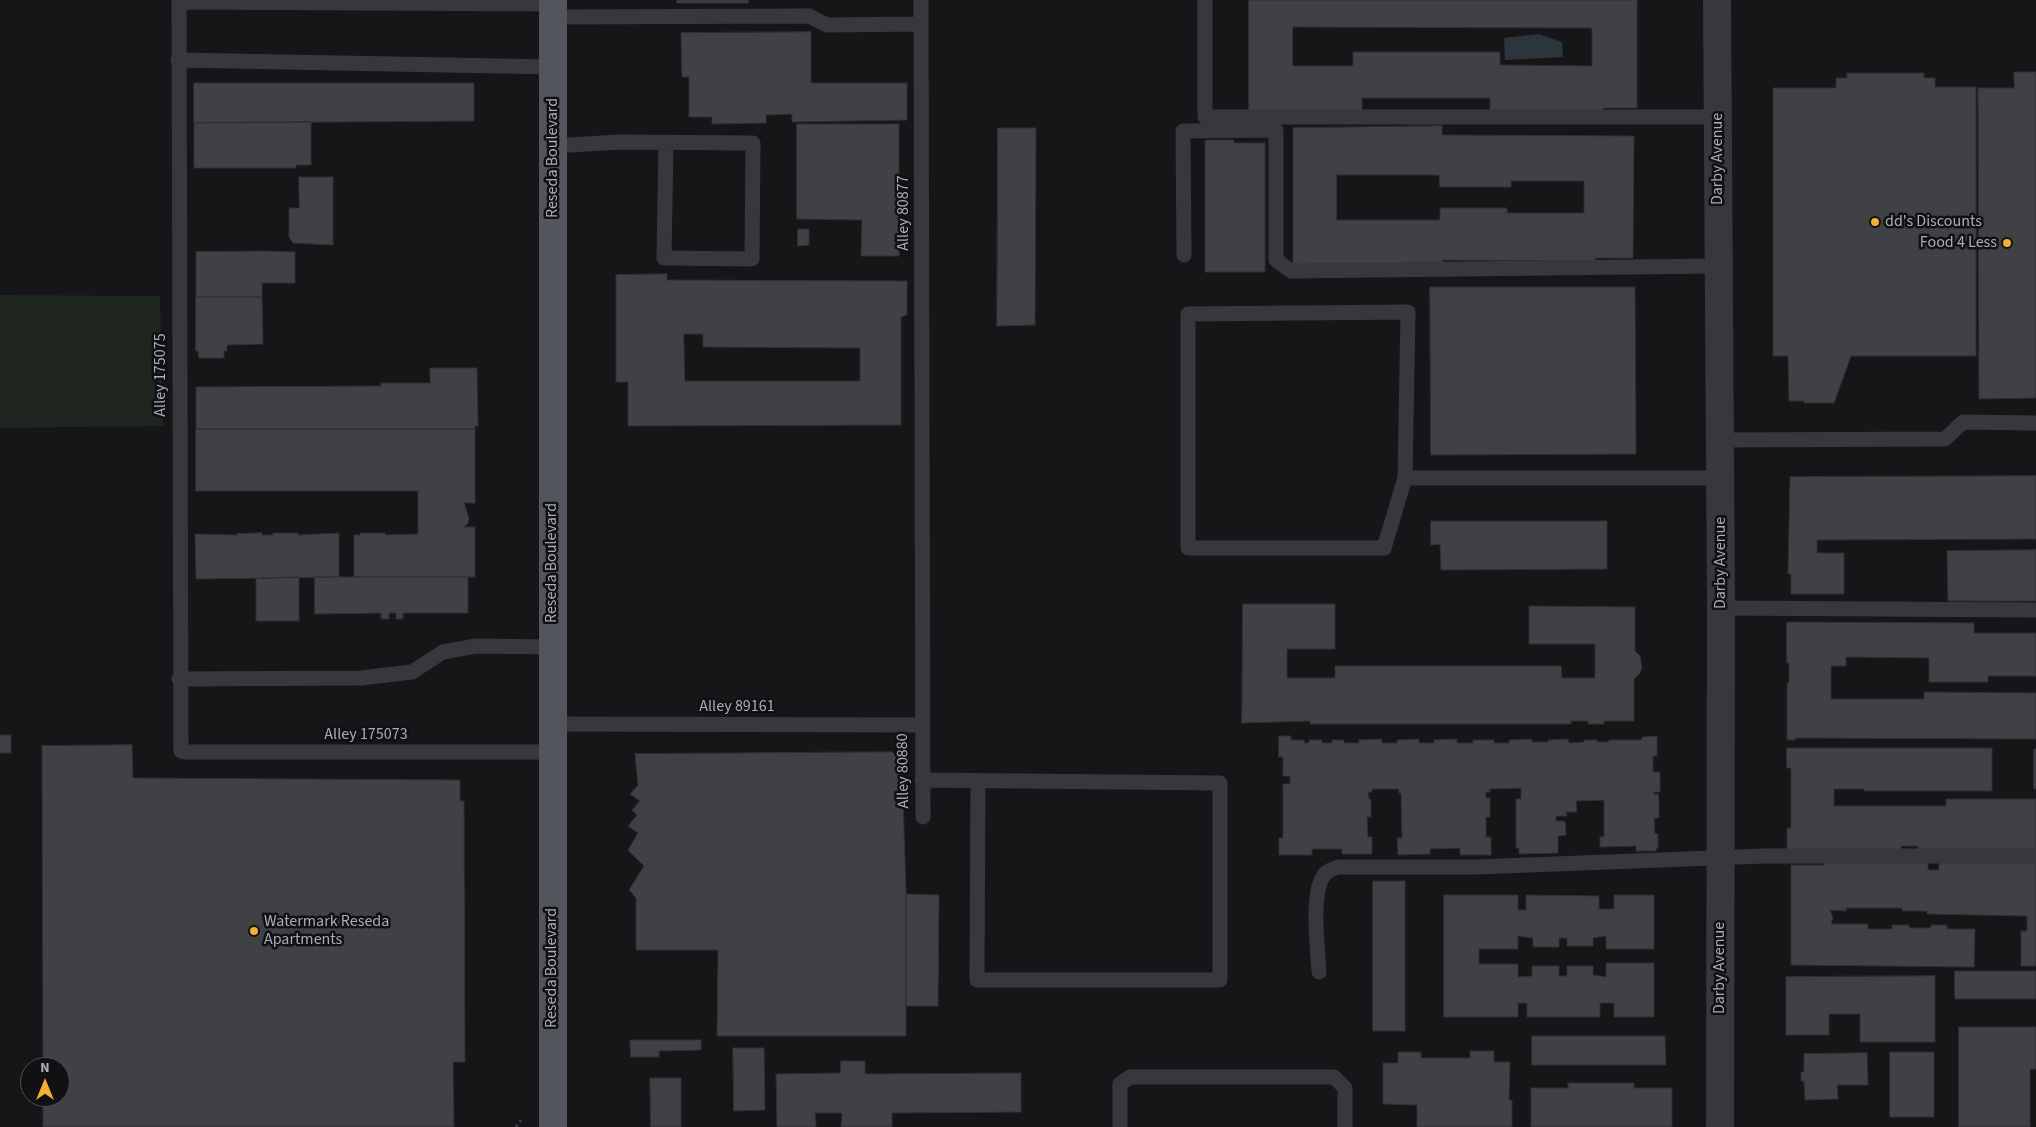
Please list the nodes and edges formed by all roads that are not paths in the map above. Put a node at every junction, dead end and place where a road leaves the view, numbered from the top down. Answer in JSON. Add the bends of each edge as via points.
{"nodes":[{"id":1,"x":921,"y":0,"type":"edge"},
{"id":2,"x":1205,"y":0,"type":"edge"},
{"id":3,"x":1718,"y":0,"type":"edge"},
{"id":4,"x":179,"y":1,"type":"edge"},
{"id":5,"x":553,"y":7,"type":"edge"},
{"id":6,"x":921,"y":24,"type":"junction"},
{"id":7,"x":178,"y":60,"type":"junction"},
{"id":8,"x":553,"y":67,"type":"junction"},
{"id":9,"x":1718,"y":117,"type":"junction"},
{"id":10,"x":666,"y":143,"type":"junction"},
{"id":11,"x":553,"y":146,"type":"junction"},
{"id":12,"x":1184,"y":255,"type":"dead end"},
{"id":13,"x":1718,"y":266,"type":"junction"},
{"id":14,"x":2036,"y":422,"type":"edge"},
{"id":15,"x":1720,"y":440,"type":"junction"},
{"id":16,"x":1405,"y":478,"type":"junction"},
{"id":17,"x":1720,"y":478,"type":"junction"},
{"id":18,"x":1722,"y":608,"type":"junction"},
{"id":19,"x":2036,"y":610,"type":"edge"},
{"id":20,"x":552,"y":647,"type":"junction"},
{"id":21,"x":179,"y":679,"type":"junction"},
{"id":22,"x":922,"y":721,"type":"junction"},
{"id":23,"x":552,"y":724,"type":"junction"},
{"id":24,"x":181,"y":751,"type":"joint"},
{"id":25,"x":552,"y":752,"type":"junction"},
{"id":26,"x":922,"y":780,"type":"junction"},
{"id":27,"x":978,"y":782,"type":"junction"},
{"id":28,"x":923,"y":817,"type":"dead end"},
{"id":29,"x":2036,"y":856,"type":"edge"},
{"id":30,"x":1720,"y":857,"type":"junction"},
{"id":31,"x":1319,"y":972,"type":"dead end"},
{"id":32,"x":553,"y":1127,"type":"edge"},
{"id":33,"x":1120,"y":1127,"type":"edge"},
{"id":34,"x":1345,"y":1127,"type":"edge"},
{"id":35,"x":1720,"y":1127,"type":"edge"}],
"edges":[{"from":1,"to":6,"type":"lane","name":"Alley 80877"},
{"from":2,"to":9,"type":"lane","via":[[1205,118]]},
{"from":3,"to":9,"type":"street","name":"Darby Avenue"},
{"from":4,"to":5,"type":"lane"},
{"from":4,"to":7,"type":"lane","name":"Alley 175075"},
{"from":5,"to":6,"type":"lane","via":[[809,16],[827,25]]},
{"from":5,"to":8,"type":"main road","name":"Reseda Boulevard"},
{"from":6,"to":22,"type":"lane","name":"Alley 80877"},
{"from":7,"to":8,"type":"lane"},
{"from":7,"to":21,"type":"lane","name":"Alley 175075"},
{"from":8,"to":11,"type":"main road","name":"Reseda Boulevard"},
{"from":9,"to":13,"type":"street","name":"Darby Avenue"},
{"from":10,"to":10,"type":"lane","via":[[664,258],[752,259],[753,143]]},
{"from":10,"to":11,"type":"lane"},
{"from":11,"to":20,"type":"main road","name":"Reseda Boulevard"},
{"from":12,"to":13,"type":"lane","via":[[1183,131],[1276,130],[1276,260],[1291,271]]},
{"from":13,"to":15,"type":"street","name":"Darby Avenue"},
{"from":14,"to":15,"type":"lane","via":[[1963,422],[1945,439]]},
{"from":15,"to":17,"type":"street","name":"Darby Avenue"},
{"from":16,"to":16,"type":"lane","via":[[1384,548],[1188,548],[1188,314],[1408,312]]},
{"from":16,"to":17,"type":"lane"},
{"from":17,"to":18,"type":"street","name":"Darby Avenue"},
{"from":18,"to":19,"type":"lane"},
{"from":18,"to":30,"type":"street","name":"Darby Avenue"},
{"from":20,"to":21,"type":"lane","via":[[476,646],[443,652],[412,672],[361,678]]},
{"from":20,"to":23,"type":"main road","name":"Reseda Boulevard"},
{"from":21,"to":24,"type":"lane","name":"Alley 175075"},
{"from":22,"to":23,"type":"lane","name":"Alley 89161"},
{"from":22,"to":26,"type":"lane","name":"Alley 80880"},
{"from":23,"to":25,"type":"main road","name":"Reseda Boulevard"},
{"from":24,"to":25,"type":"lane","name":"Alley 175073"},
{"from":25,"to":32,"type":"main road","name":"Reseda Boulevard"},
{"from":26,"to":27,"type":"lane"},
{"from":26,"to":28,"type":"lane","name":"Alley 80880"},
{"from":27,"to":27,"type":"lane","via":[[1220,783],[1220,980],[977,980]]},
{"from":29,"to":30,"type":"lane"},
{"from":30,"to":31,"type":"lane","via":[[1476,868],[1338,867],[1327,872],[1320,882],[1316,903]]},
{"from":30,"to":35,"type":"street","name":"Darby Avenue"},
{"from":33,"to":34,"type":"lane","via":[[1120,1084],[1130,1076],[1334,1076],[1345,1088]]}]}
